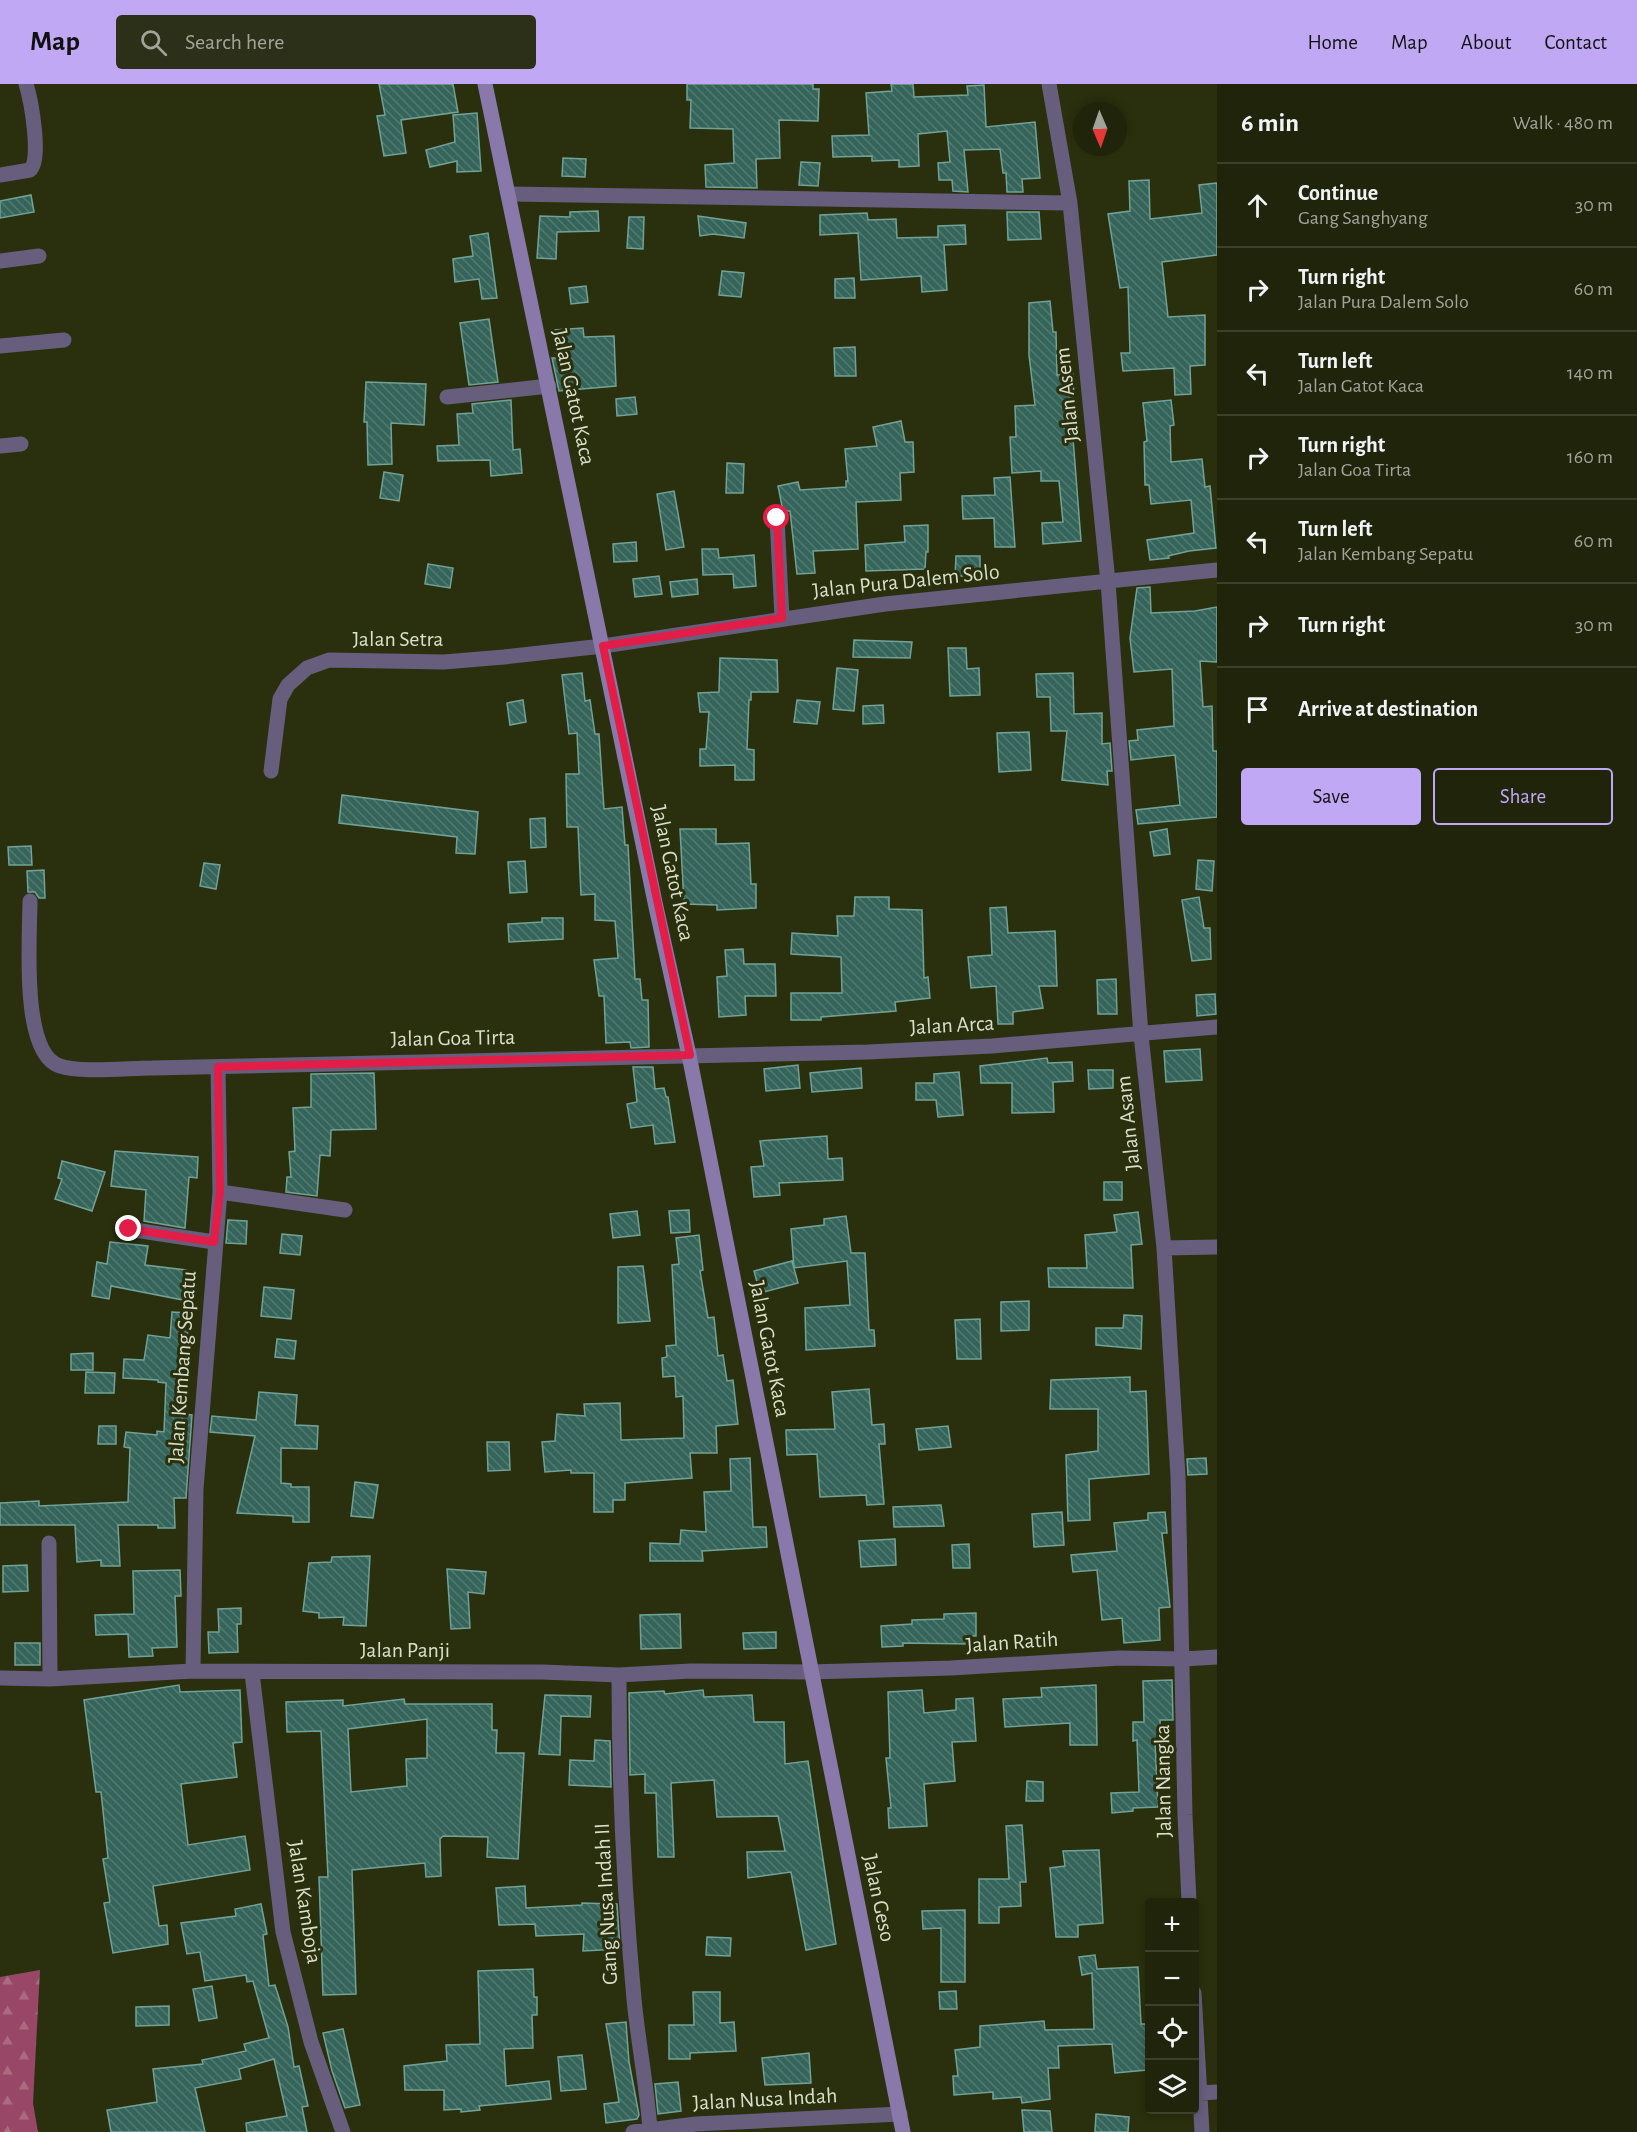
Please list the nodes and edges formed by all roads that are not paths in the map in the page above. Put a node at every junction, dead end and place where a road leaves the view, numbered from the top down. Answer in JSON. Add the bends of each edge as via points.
{"nodes":[{"id":1,"x":26,"y":84,"type":"edge"},
{"id":2,"x":485,"y":84,"type":"edge"},
{"id":3,"x":1048,"y":84,"type":"edge"},
{"id":4,"x":0,"y":175,"type":"edge"},
{"id":5,"x":509,"y":195,"type":"junction"},
{"id":6,"x":1070,"y":204,"type":"junction"},
{"id":7,"x":39,"y":256,"type":"dead end"},
{"id":8,"x":0,"y":261,"type":"edge"},
{"id":9,"x":64,"y":340,"type":"dead end"},
{"id":10,"x":0,"y":346,"type":"edge"},
{"id":11,"x":549,"y":386,"type":"junction"},
{"id":12,"x":447,"y":397,"type":"dead end"},
{"id":13,"x":21,"y":444,"type":"dead end"},
{"id":14,"x":0,"y":446,"type":"edge"},
{"id":15,"x":777,"y":518,"type":"dead end"},
{"id":16,"x":1217,"y":570,"type":"edge"},
{"id":17,"x":1108,"y":582,"type":"junction"},
{"id":18,"x":782,"y":618,"type":"junction"},
{"id":19,"x":603,"y":646,"type":"junction"},
{"id":20,"x":271,"y":771,"type":"dead end"},
{"id":21,"x":30,"y":901,"type":"dead end"},
{"id":22,"x":1217,"y":1027,"type":"edge"},
{"id":23,"x":1141,"y":1035,"type":"junction"},
{"id":24,"x":690,"y":1055,"type":"junction"},
{"id":25,"x":218,"y":1067,"type":"junction"},
{"id":26,"x":220,"y":1192,"type":"junction"},
{"id":27,"x":345,"y":1210,"type":"dead end"},
{"id":28,"x":129,"y":1229,"type":"dead end"},
{"id":29,"x":214,"y":1242,"type":"junction"},
{"id":30,"x":1217,"y":1247,"type":"edge"},
{"id":31,"x":1164,"y":1248,"type":"junction"},
{"id":32,"x":49,"y":1543,"type":"dead end"},
{"id":33,"x":1217,"y":1657,"type":"edge"},
{"id":34,"x":1184,"y":1659,"type":"junction"},
{"id":35,"x":193,"y":1671,"type":"junction"},
{"id":36,"x":810,"y":1672,"type":"junction"},
{"id":37,"x":252,"y":1673,"type":"junction"},
{"id":38,"x":619,"y":1675,"type":"junction"},
{"id":39,"x":0,"y":1678,"type":"edge"},
{"id":40,"x":50,"y":1679,"type":"junction"},
{"id":41,"x":1190,"y":1898,"type":"edge"},
{"id":42,"x":1195,"y":2006,"type":"edge"},
{"id":43,"x":1217,"y":2092,"type":"edge"},
{"id":44,"x":1200,"y":2093,"type":"junction"},
{"id":45,"x":900,"y":2114,"type":"junction"},
{"id":46,"x":650,"y":2130,"type":"junction"},
{"id":47,"x":343,"y":2132,"type":"edge"},
{"id":48,"x":633,"y":2132,"type":"edge"},
{"id":49,"x":903,"y":2132,"type":"edge"},
{"id":50,"x":1202,"y":2132,"type":"edge"}],
"edges":[{"from":1,"to":4,"type":"street","via":[[36,160],[30,170]]},
{"from":2,"to":5,"type":"main road","name":"Jalan Gatot Kaca"},
{"from":3,"to":6,"type":"street","name":"Jalan Asem"},
{"from":5,"to":6,"type":"street"},
{"from":5,"to":11,"type":"main road","name":"Jalan Gatot Kaca"},
{"from":6,"to":17,"type":"street","name":"Jalan Asem"},
{"from":7,"to":8,"type":"street"},
{"from":9,"to":10,"type":"street"},
{"from":11,"to":12,"type":"street"},
{"from":11,"to":19,"type":"main road","name":"Jalan Gatot Kaca"},
{"from":13,"to":14,"type":"street"},
{"from":15,"to":18,"type":"street"},
{"from":16,"to":17,"type":"street","name":"Jalan Pura Dalem Solo"},
{"from":17,"to":18,"type":"street","name":"Jalan Pura Dalem Solo"},
{"from":17,"to":23,"type":"street","name":"Jalan Asam"},
{"from":18,"to":19,"type":"street","name":"Jalan Pura Dalem Solo"},
{"from":19,"to":20,"type":"street","name":"Jalan Setra","via":[[444,662],[329,660],[316,664],[288,686],[280,699]]},
{"from":19,"to":24,"type":"main road","name":"Jalan Gatot Kaca"},
{"from":21,"to":25,"type":"street","name":"Jalan Goa Tirta","via":[[32,1016],[36,1038],[53,1062],[68,1067]]},
{"from":22,"to":23,"type":"street","name":"Jalan Arca"},
{"from":23,"to":24,"type":"street","name":"Jalan Arca","via":[[868,1052]]},
{"from":23,"to":31,"type":"street","name":"Jalan Asam"},
{"from":24,"to":25,"type":"street","name":"Jalan Goa Tirta"},
{"from":24,"to":36,"type":"main road","name":"Jalan Gatot Kaca"},
{"from":25,"to":26,"type":"street","name":"Jalan Kembang Sepatu"},
{"from":26,"to":27,"type":"street"},
{"from":26,"to":29,"type":"street","name":"Jalan Kembang Sepatu"},
{"from":28,"to":29,"type":"street"},
{"from":29,"to":35,"type":"street","name":"Jalan Kembang Sepatu","via":[[196,1489]]},
{"from":30,"to":31,"type":"street"},
{"from":31,"to":34,"type":"street","name":"Jalan Asam"},
{"from":32,"to":40,"type":"street"},
{"from":33,"to":34,"type":"street","name":"Jalan Ratih"},
{"from":34,"to":36,"type":"street","name":"Jalan Ratih","via":[[1119,1658]]},
{"from":34,"to":41,"type":"street","name":"Jalan Nangka"},
{"from":35,"to":37,"type":"street","name":"Jalan Panji"},
{"from":35,"to":40,"type":"street","name":"Jalan Panji"},
{"from":36,"to":38,"type":"street","name":"Jalan Panji"},
{"from":36,"to":45,"type":"main road","name":"Jalan Geso"},
{"from":37,"to":38,"type":"street","name":"Jalan Panji"},
{"from":37,"to":47,"type":"street","name":"Jalan Kamboja","via":[[283,1932],[311,2042]]},
{"from":38,"to":46,"type":"street","name":"Gang Nusa Indah II","via":[[634,2000]]},
{"from":39,"to":40,"type":"street","name":"Jalan Panji"},
{"from":42,"to":44,"type":"street"},
{"from":43,"to":44,"type":"street"},
{"from":44,"to":50,"type":"street"},
{"from":45,"to":46,"type":"street","name":"Jalan Nusa Indah","via":[[696,2124]]},
{"from":45,"to":49,"type":"main road","name":"Jalan Geso"},
{"from":46,"to":48,"type":"street","name":"Jalan Nusa Indah"}]}
